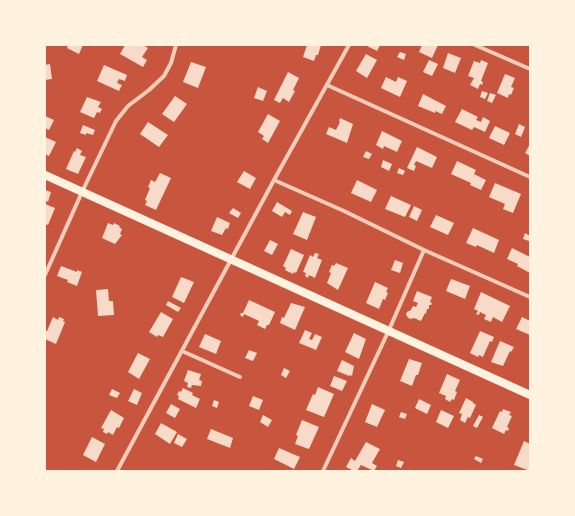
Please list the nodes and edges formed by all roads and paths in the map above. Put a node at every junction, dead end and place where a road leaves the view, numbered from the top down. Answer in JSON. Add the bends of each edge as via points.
{"nodes":[{"id":1,"x":176,"y":45,"type":"edge"},
{"id":2,"x":349,"y":45,"type":"edge"},
{"id":3,"x":475,"y":45,"type":"edge"},
{"id":4,"x":530,"y":69,"type":"edge"},
{"id":5,"x":327,"y":84,"type":"junction"},
{"id":6,"x":45,"y":175,"type":"edge"},
{"id":7,"x":530,"y":177,"type":"edge"},
{"id":8,"x":274,"y":180,"type":"junction"},
{"id":9,"x":82,"y":192,"type":"junction"},
{"id":10,"x":424,"y":250,"type":"junction"},
{"id":11,"x":232,"y":260,"type":"junction"},
{"id":12,"x":45,"y":275,"type":"edge"},
{"id":13,"x":530,"y":297,"type":"edge"},
{"id":14,"x":389,"y":330,"type":"junction"},
{"id":15,"x":182,"y":351,"type":"junction"},
{"id":16,"x":240,"y":377,"type":"dead end"},
{"id":17,"x":530,"y":395,"type":"edge"},
{"id":18,"x":117,"y":471,"type":"edge"},
{"id":19,"x":324,"y":471,"type":"edge"}],
"edges":[{"from":1,"to":9,"type":"street","via":[[164,76],[128,106],[116,121]]},
{"from":2,"to":5,"type":"street"},
{"from":3,"to":4,"type":"street"},
{"from":5,"to":7,"type":"street"},
{"from":5,"to":8,"type":"street"},
{"from":6,"to":9,"type":"main road"},
{"from":8,"to":10,"type":"street"},
{"from":8,"to":11,"type":"street"},
{"from":9,"to":11,"type":"main road"},
{"from":9,"to":12,"type":"street"},
{"from":10,"to":13,"type":"street"},
{"from":10,"to":14,"type":"street"},
{"from":11,"to":14,"type":"main road"},
{"from":11,"to":15,"type":"street"},
{"from":14,"to":17,"type":"main road"},
{"from":14,"to":19,"type":"street"},
{"from":15,"to":16,"type":"street"},
{"from":15,"to":18,"type":"street"}]}
